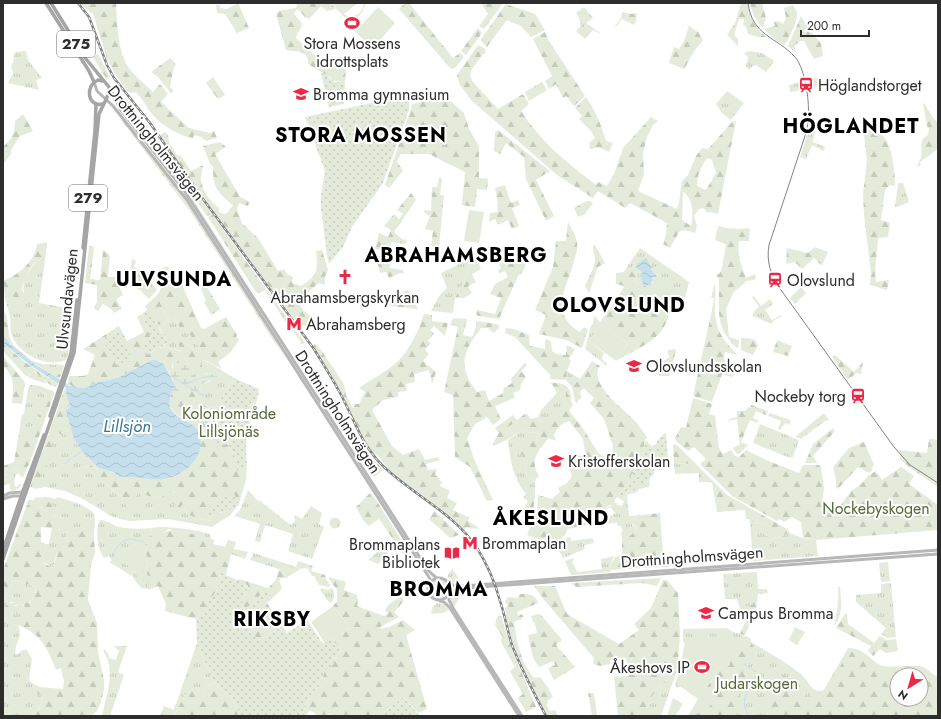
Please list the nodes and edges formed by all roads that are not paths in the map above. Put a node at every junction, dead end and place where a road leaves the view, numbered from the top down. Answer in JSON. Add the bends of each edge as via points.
{"nodes":[{"id":1,"x":46,"y":3,"type":"edge"},
{"id":2,"x":50,"y":3,"type":"edge"},
{"id":3,"x":83,"y":62,"type":"junction"},
{"id":4,"x":94,"y":82,"type":"junction"},
{"id":5,"x":104,"y":82,"type":"junction"},
{"id":6,"x":91,"y":85,"type":"junction"},
{"id":7,"x":109,"y":87,"type":"junction"},
{"id":8,"x":115,"y":97,"type":"junction"},
{"id":9,"x":107,"y":99,"type":"junction"},
{"id":10,"x":96,"y":104,"type":"junction"},
{"id":11,"x":103,"y":104,"type":"junction"},
{"id":12,"x":290,"y":357,"type":"junction"},
{"id":13,"x":64,"y":379,"type":"junction"},
{"id":14,"x":60,"y":390,"type":"junction"},
{"id":15,"x":22,"y":494,"type":"junction"},
{"id":16,"x":3,"y":497,"type":"edge"},
{"id":17,"x":3,"y":550,"type":"edge"},
{"id":18,"x":938,"y":550,"type":"edge"},
{"id":19,"x":938,"y":554,"type":"edge"},
{"id":20,"x":3,"y":559,"type":"edge"},
{"id":21,"x":814,"y":562,"type":"junction"},
{"id":22,"x":437,"y":578,"type":"junction"},
{"id":23,"x":429,"y":583,"type":"junction"},
{"id":24,"x":448,"y":583,"type":"junction"},
{"id":25,"x":476,"y":586,"type":"junction"},
{"id":26,"x":449,"y":594,"type":"junction"},
{"id":27,"x":440,"y":601,"type":"junction"},
{"id":28,"x":519,"y":716,"type":"edge"},
{"id":29,"x":522,"y":716,"type":"edge"}],
"edges":[{"from":1,"to":3,"type":"main road","name":"Drottningholmsvägen","number":"275"},
{"from":2,"to":5,"type":"main road","name":"Drottningholmsvägen","number":"275"},
{"from":3,"to":4,"type":"main road","name":"Drottningholmsvägen","number":"275"},
{"from":3,"to":6,"type":"main road","name":"Drottningholmsvägen","via":[[92,79]]},
{"from":4,"to":5,"type":"main road"},
{"from":4,"to":6,"type":"main road"},
{"from":4,"to":9,"type":"main road","name":"Drottningholmsvägen","number":"275","via":[[97,91]]},
{"from":5,"to":7,"type":"main road","name":"Drottningholmsvägen"},
{"from":6,"to":10,"type":"main road","name":"Drottningholmsvägen","via":[[90,96]]},
{"from":7,"to":8,"type":"main road","name":"Drottningholmsvägen","number":"275"},
{"from":7,"to":9,"type":"main road"},
{"from":8,"to":9,"type":"main road"},
{"from":8,"to":12,"type":"main road","name":"Drottningholmsvägen","number":"275","via":[[120,109],[190,198]]},
{"from":9,"to":11,"type":"main road"},
{"from":9,"to":12,"type":"main road","name":"Drottningholmsvägen","number":"275","via":[[187,200]]},
{"from":10,"to":11,"type":"main road"},
{"from":10,"to":13,"type":"main road","name":"Ulvsundavägen","number":"279","via":[[72,348]]},
{"from":11,"to":13,"type":"main road","name":"Ulvsundavägen","number":"279","via":[[97,128],[75,349]]},
{"from":12,"to":22,"type":"main road","name":"Drottningholmsvägen","number":"275","via":[[430,573]]},
{"from":12,"to":23,"type":"main road","name":"Drottningholmsvägen","number":"275","via":[[428,574]]},
{"from":13,"to":14,"type":"main road","name":"Ulvsundavägen","number":"279"},
{"from":14,"to":15,"type":"main road","name":"Ulvsundavägen","number":"279"},
{"from":14,"to":20,"type":"main road","name":"Ulvsundavägen","number":"279"},
{"from":15,"to":16,"type":"main road"},
{"from":15,"to":17,"type":"main road","name":"Ulvsundavägen","number":"279"},
{"from":18,"to":21,"type":"main road","name":"Drottningholmsvägen"},
{"from":19,"to":21,"type":"main road","name":"Drottningholmsvägen"},
{"from":21,"to":25,"type":"main road","name":"Drottningholmsvägen"},
{"from":22,"to":23,"type":"main road"},
{"from":22,"to":24,"type":"main road","number":"275","via":[[442,578]]},
{"from":23,"to":27,"type":"main road","number":"275","via":[[429,596]]},
{"from":24,"to":25,"type":"main road","name":"Drottningholmsvägen","via":[[456,586]]},
{"from":24,"to":26,"type":"main road"},
{"from":25,"to":26,"type":"main road","name":"Drottningholmsvägen","via":[[457,589]]},
{"from":26,"to":27,"type":"main road"},
{"from":26,"to":29,"type":"main road","via":[[453,608]]},
{"from":27,"to":28,"type":"main road","number":"275","via":[[450,608]]}]}
